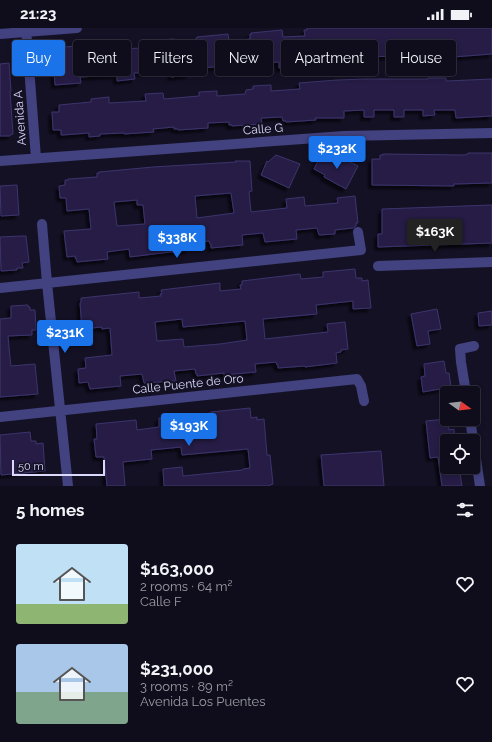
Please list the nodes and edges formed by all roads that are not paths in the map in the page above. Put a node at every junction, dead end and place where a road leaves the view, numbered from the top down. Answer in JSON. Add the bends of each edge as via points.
{"nodes":[{"id":1,"x":76,"y":28,"type":"edge"},
{"id":2,"x":26,"y":30,"type":"edge"},
{"id":3,"x":0,"y":34,"type":"edge"},
{"id":4,"x":492,"y":133,"type":"edge"},
{"id":5,"x":36,"y":158,"type":"junction"},
{"id":6,"x":0,"y":161,"type":"edge"},
{"id":7,"x":42,"y":224,"type":"dead end"},
{"id":8,"x":358,"y":232,"type":"dead end"},
{"id":9,"x":492,"y":262,"type":"edge"},
{"id":10,"x":378,"y":266,"type":"dead end"},
{"id":11,"x":47,"y":284,"type":"junction"},
{"id":12,"x":0,"y":288,"type":"edge"},
{"id":13,"x":474,"y":346,"type":"dead end"},
{"id":14,"x":465,"y":386,"type":"edge"},
{"id":15,"x":364,"y":401,"type":"dead end"},
{"id":16,"x":59,"y":410,"type":"junction"},
{"id":17,"x":0,"y":417,"type":"edge"},
{"id":18,"x":471,"y":426,"type":"edge"},
{"id":19,"x":68,"y":486,"type":"edge"},
{"id":20,"x":480,"y":486,"type":"edge"}],
"edges":[{"from":1,"to":2,"type":"street"},
{"from":2,"to":3,"type":"street"},
{"from":2,"to":5,"type":"street","name":"Avenida A"},
{"from":4,"to":5,"type":"street","name":"Calle G","via":[[344,136]]},
{"from":5,"to":6,"type":"street","name":"Calle G"},
{"from":7,"to":11,"type":"street"},
{"from":8,"to":11,"type":"street","via":[[360,250]]},
{"from":9,"to":10,"type":"street"},
{"from":11,"to":12,"type":"street"},
{"from":11,"to":16,"type":"street"},
{"from":13,"to":14,"type":"street","via":[[460,349]]},
{"from":15,"to":16,"type":"street","name":"Calle Puente de Oro","via":[[357,379]]},
{"from":16,"to":17,"type":"street","name":"Calle Puente de Oro"},
{"from":16,"to":19,"type":"street"},
{"from":18,"to":20,"type":"street"}]}
